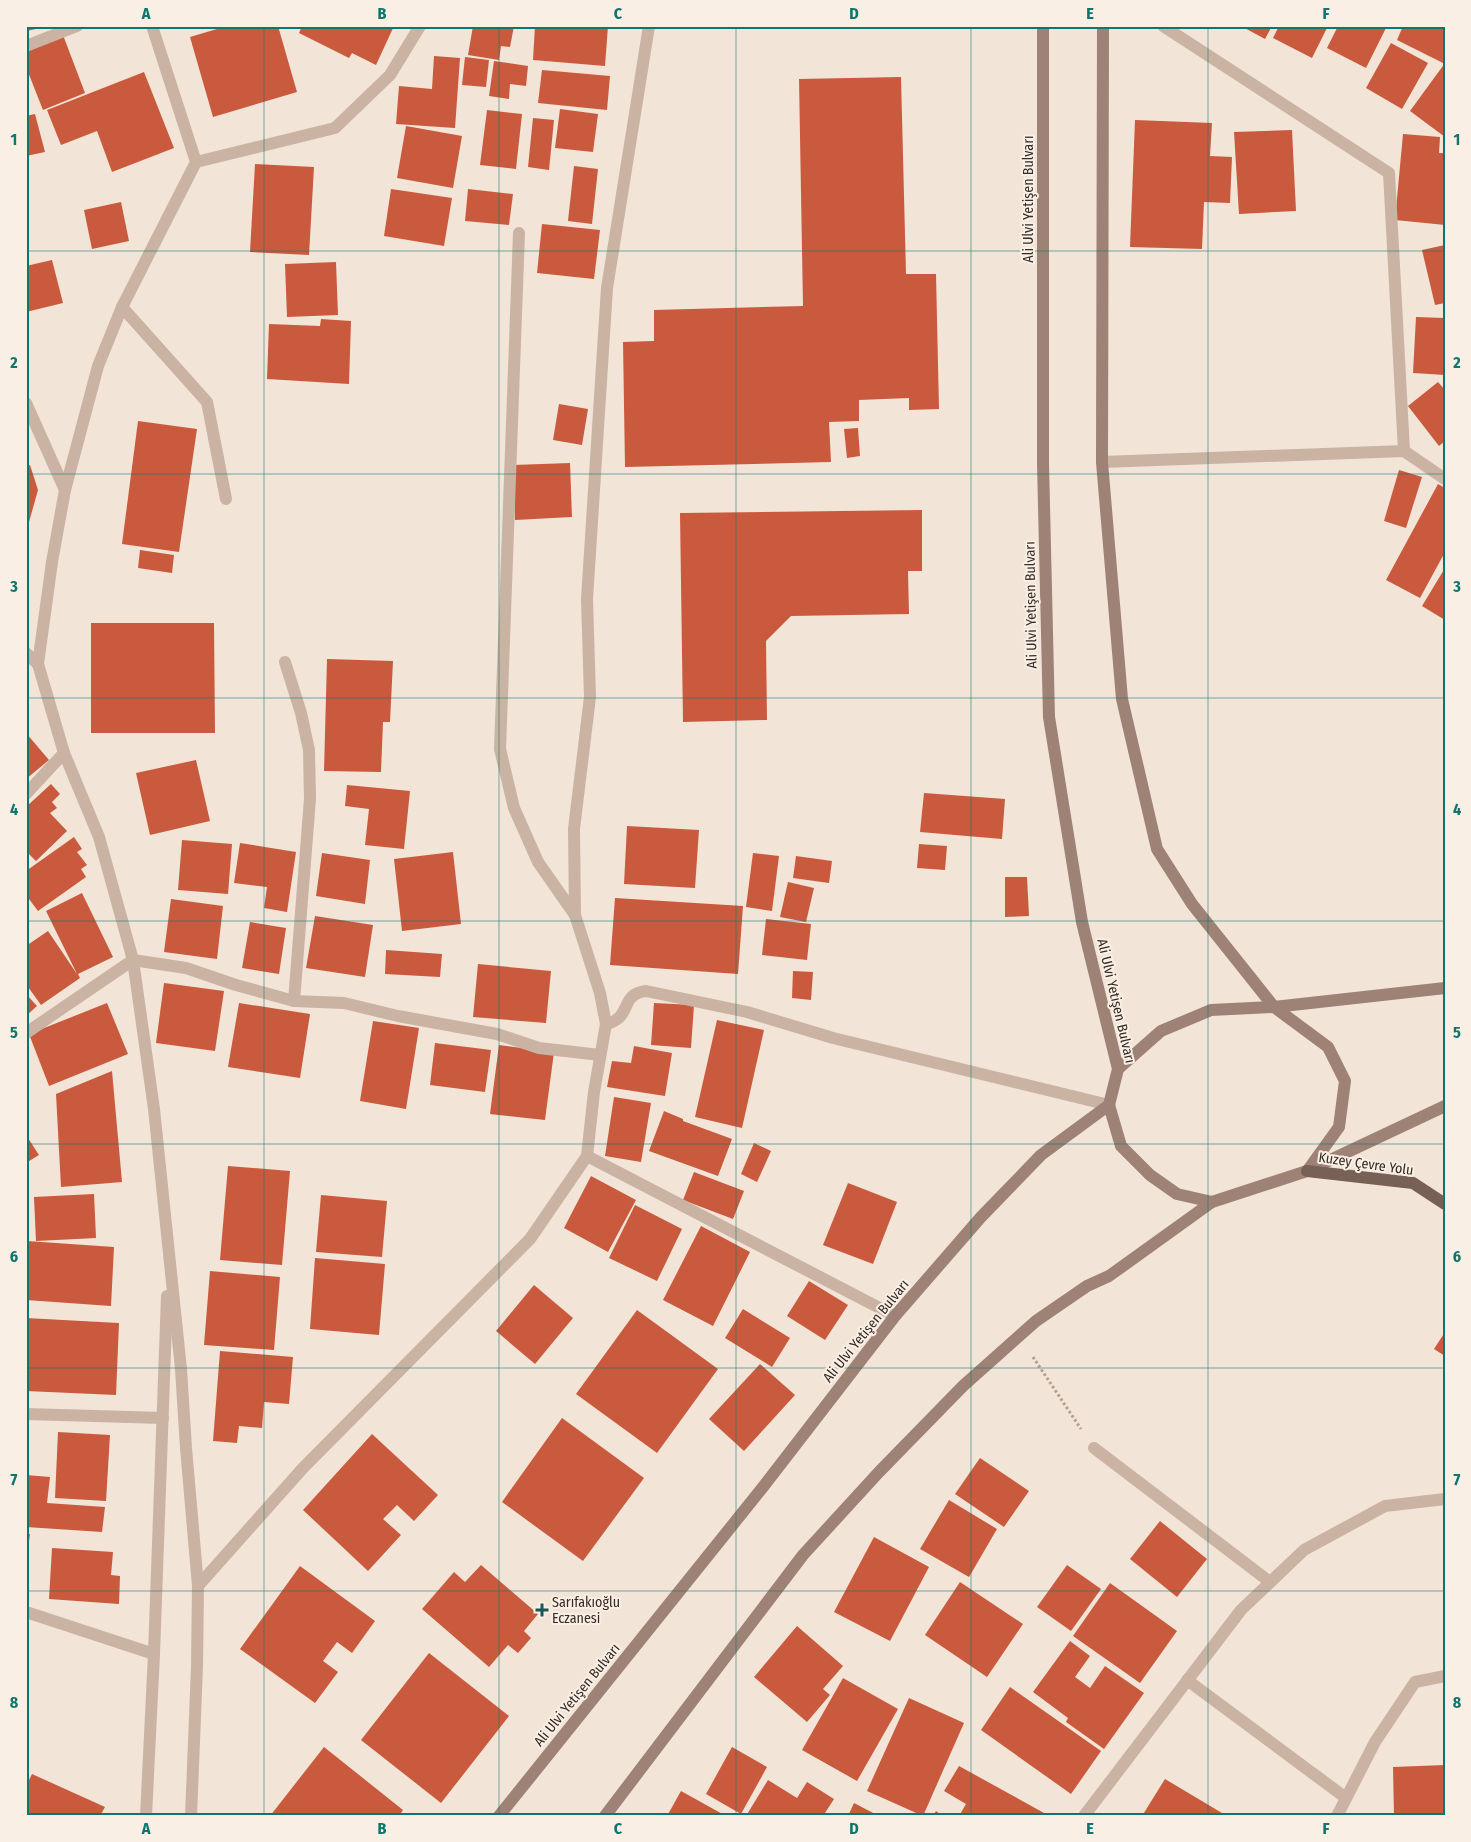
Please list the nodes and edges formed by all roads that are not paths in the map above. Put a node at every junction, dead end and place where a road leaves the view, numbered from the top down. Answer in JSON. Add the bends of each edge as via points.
{"nodes":[{"id":1,"x":77,"y":26,"type":"edge"},
{"id":2,"x":152,"y":26,"type":"edge"},
{"id":3,"x":420,"y":26,"type":"edge"},
{"id":4,"x":649,"y":26,"type":"edge"},
{"id":5,"x":1043,"y":26,"type":"edge"},
{"id":6,"x":1103,"y":26,"type":"edge"},
{"id":7,"x":1163,"y":26,"type":"edge"},
{"id":8,"x":26,"y":46,"type":"edge"},
{"id":9,"x":196,"y":162,"type":"junction"},
{"id":10,"x":519,"y":233,"type":"dead end"},
{"id":11,"x":122,"y":307,"type":"junction"},
{"id":12,"x":26,"y":403,"type":"edge"},
{"id":13,"x":1404,"y":451,"type":"junction"},
{"id":14,"x":1102,"y":462,"type":"junction"},
{"id":15,"x":1445,"y":479,"type":"edge"},
{"id":16,"x":65,"y":490,"type":"junction"},
{"id":17,"x":226,"y":499,"type":"dead end"},
{"id":18,"x":26,"y":653,"type":"edge"},
{"id":19,"x":285,"y":662,"type":"dead end"},
{"id":20,"x":38,"y":664,"type":"junction"},
{"id":21,"x":64,"y":754,"type":"junction"},
{"id":22,"x":26,"y":794,"type":"edge"},
{"id":23,"x":575,"y":915,"type":"junction"},
{"id":24,"x":133,"y":960,"type":"junction"},
{"id":25,"x":1445,"y":988,"type":"edge"},
{"id":26,"x":294,"y":1001,"type":"junction"},
{"id":27,"x":1274,"y":1007,"type":"junction"},
{"id":28,"x":606,"y":1024,"type":"junction"},
{"id":29,"x":26,"y":1033,"type":"edge"},
{"id":30,"x":600,"y":1055,"type":"junction"},
{"id":31,"x":1118,"y":1069,"type":"junction"},
{"id":32,"x":1109,"y":1104,"type":"junction"},
{"id":33,"x":1445,"y":1106,"type":"edge"},
{"id":34,"x":587,"y":1156,"type":"junction"},
{"id":35,"x":1307,"y":1171,"type":"junction"},
{"id":36,"x":1212,"y":1202,"type":"junction"},
{"id":37,"x":1445,"y":1204,"type":"edge"},
{"id":38,"x":169,"y":1249,"type":"junction"},
{"id":39,"x":894,"y":1316,"type":"junction"},
{"id":40,"x":26,"y":1414,"type":"edge"},
{"id":41,"x":163,"y":1418,"type":"junction"},
{"id":42,"x":1094,"y":1448,"type":"road end"},
{"id":43,"x":1445,"y":1499,"type":"edge"},
{"id":44,"x":1270,"y":1582,"type":"junction"},
{"id":45,"x":198,"y":1586,"type":"junction"},
{"id":46,"x":26,"y":1612,"type":"edge"},
{"id":47,"x":154,"y":1654,"type":"junction"},
{"id":48,"x":1445,"y":1676,"type":"edge"},
{"id":49,"x":1187,"y":1680,"type":"junction"},
{"id":50,"x":1346,"y":1798,"type":"junction"},
{"id":51,"x":146,"y":1816,"type":"edge"},
{"id":52,"x":191,"y":1816,"type":"edge"},
{"id":53,"x":499,"y":1816,"type":"edge"},
{"id":54,"x":606,"y":1816,"type":"edge"},
{"id":55,"x":1084,"y":1816,"type":"edge"},
{"id":56,"x":1337,"y":1816,"type":"edge"}],
"edges":[{"from":1,"to":8,"type":"street"},
{"from":2,"to":9,"type":"street"},
{"from":3,"to":9,"type":"street","via":[[390,75],[335,128]]},
{"from":4,"to":23,"type":"street","via":[[607,288],[587,599],[590,698],[574,829]]},
{"from":5,"to":31,"type":"main road","name":"Ali Ulvi Yetişen Bulvarı","via":[[1044,463],[1049,717],[1082,922]]},
{"from":6,"to":14,"type":"main road"},
{"from":7,"to":13,"type":"street","via":[[1389,174]]},
{"from":9,"to":11,"type":"street"},
{"from":10,"to":23,"type":"street","via":[[500,749],[514,808],[538,862]]},
{"from":11,"to":16,"type":"street","via":[[98,366]]},
{"from":11,"to":17,"type":"street","via":[[207,402]]},
{"from":12,"to":16,"type":"street"},
{"from":13,"to":14,"type":"street"},
{"from":13,"to":15,"type":"street"},
{"from":14,"to":27,"type":"main road","via":[[1122,699],[1157,849],[1192,904]]},
{"from":16,"to":20,"type":"street"},
{"from":18,"to":20,"type":"street"},
{"from":19,"to":26,"type":"street","via":[[309,750],[310,799]]},
{"from":20,"to":21,"type":"street"},
{"from":21,"to":22,"type":"street"},
{"from":21,"to":24,"type":"street","via":[[99,838]]},
{"from":23,"to":28,"type":"street","via":[[600,993]]},
{"from":24,"to":26,"type":"street","via":[[186,968]]},
{"from":24,"to":29,"type":"street"},
{"from":24,"to":38,"type":"street"},
{"from":25,"to":27,"type":"main road"},
{"from":26,"to":30,"type":"street","via":[[344,1004],[498,1034],[539,1048]]},
{"from":27,"to":31,"type":"main road","via":[[1203,1013],[1161,1030]]},
{"from":27,"to":35,"type":"main road","via":[[1328,1047],[1345,1081],[1339,1127]]},
{"from":28,"to":30,"type":"street"},
{"from":28,"to":32,"type":"street","via":[[614,1022],[622,1014],[631,996],[646,991],[747,1012],[833,1038]]},
{"from":30,"to":34,"type":"street"},
{"from":31,"to":32,"type":"main road","name":"Ali Ulvi Yetişen Bulvarı"},
{"from":32,"to":36,"type":"main road","via":[[1121,1146],[1150,1175],[1177,1194]]},
{"from":32,"to":39,"type":"main road","name":"Ali Ulvi Yetişen Bulvarı","via":[[1041,1155],[981,1217]]},
{"from":33,"to":35,"type":"main road"},
{"from":34,"to":39,"type":"street"},
{"from":34,"to":45,"type":"street","via":[[530,1239],[303,1468]]},
{"from":35,"to":36,"type":"main road"},
{"from":35,"to":37,"type":"main road","name":"Kuzey Çevre Yolu","via":[[1413,1183]]},
{"from":36,"to":54,"type":"main road","via":[[1109,1276],[1086,1286],[1036,1321],[957,1393],[879,1472],[803,1556]]},
{"from":38,"to":41,"type":"street"},
{"from":38,"to":45,"type":"street"},
{"from":39,"to":53,"type":"main road","name":"Ali Ulvi Yetişen Bulvarı","via":[[763,1487]]},
{"from":40,"to":41,"type":"street"},
{"from":41,"to":47,"type":"street"},
{"from":42,"to":44,"type":"street"},
{"from":43,"to":44,"type":"street","via":[[1385,1506],[1304,1550]]},
{"from":44,"to":49,"type":"street","via":[[1241,1610]]},
{"from":45,"to":52,"type":"street"},
{"from":46,"to":47,"type":"street"},
{"from":47,"to":51,"type":"street"},
{"from":48,"to":50,"type":"street","via":[[1415,1682],[1375,1742]]},
{"from":49,"to":50,"type":"street"},
{"from":49,"to":55,"type":"street"},
{"from":50,"to":56,"type":"street"}]}
